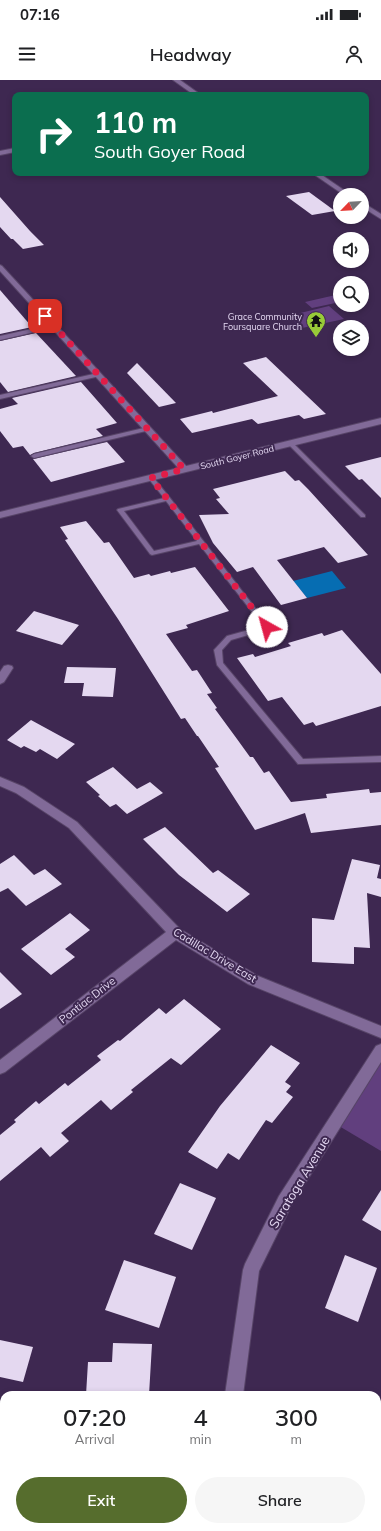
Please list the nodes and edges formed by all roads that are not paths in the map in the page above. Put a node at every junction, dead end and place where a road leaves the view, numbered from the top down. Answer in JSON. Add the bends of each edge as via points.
{"nodes":[{"id":1,"x":176,"y":80,"type":"edge"},
{"id":2,"x":194,"y":92,"type":"edge"},
{"id":3,"x":12,"y":151,"type":"edge"},
{"id":4,"x":0,"y":153,"type":"edge"},
{"id":5,"x":320,"y":176,"type":"edge"},
{"id":6,"x":338,"y":188,"type":"edge"},
{"id":7,"x":369,"y":209,"type":"edge"},
{"id":8,"x":381,"y":217,"type":"edge"},
{"id":9,"x":0,"y":267,"type":"edge"},
{"id":10,"x":54,"y":326,"type":"junction"},
{"id":11,"x":0,"y":338,"type":"edge"},
{"id":12,"x":98,"y":374,"type":"junction"},
{"id":13,"x":0,"y":397,"type":"edge"},
{"id":14,"x":381,"y":421,"type":"edge"},
{"id":15,"x":148,"y":429,"type":"junction"},
{"id":16,"x":291,"y":444,"type":"junction"},
{"id":17,"x":34,"y":456,"type":"dead end"},
{"id":18,"x":184,"y":469,"type":"junction"},
{"id":19,"x":151,"y":478,"type":"junction"},
{"id":20,"x":168,"y":499,"type":"junction"},
{"id":21,"x":0,"y":515,"type":"edge"},
{"id":22,"x":363,"y":516,"type":"dead end"},
{"id":23,"x":201,"y":542,"type":"junction"},
{"id":24,"x":8,"y":668,"type":"dead end"},
{"id":25,"x":0,"y":680,"type":"edge"},
{"id":26,"x":381,"y":759,"type":"edge"},
{"id":27,"x":0,"y":781,"type":"edge"},
{"id":28,"x":175,"y":932,"type":"junction"},
{"id":29,"x":381,"y":1032,"type":"edge"},
{"id":30,"x":381,"y":1050,"type":"edge"},
{"id":31,"x":0,"y":1068,"type":"edge"},
{"id":32,"x":235,"y":1391,"type":"edge"}],
"edges":[{"from":1,"to":2,"type":"street"},
{"from":3,"to":4,"type":"street"},
{"from":5,"to":6,"type":"street"},
{"from":7,"to":8,"type":"street"},
{"from":9,"to":10,"type":"street"},
{"from":10,"to":11,"type":"lane"},
{"from":10,"to":12,"type":"street"},
{"from":12,"to":13,"type":"lane"},
{"from":12,"to":15,"type":"street"},
{"from":14,"to":16,"type":"street","name":"South Goyer Road"},
{"from":15,"to":17,"type":"lane"},
{"from":15,"to":18,"type":"street"},
{"from":16,"to":18,"type":"street","name":"South Goyer Road"},
{"from":16,"to":22,"type":"lane"},
{"from":18,"to":19,"type":"street","name":"South Goyer Road"},
{"from":19,"to":20,"type":"lane"},
{"from":19,"to":21,"type":"street","name":"South Goyer Road"},
{"from":20,"to":23,"type":"lane"},
{"from":20,"to":23,"type":"lane","via":[[120,510],[152,553]]},
{"from":23,"to":26,"type":"lane","via":[[267,627],[229,638],[218,650],[220,663],[301,762]]},
{"from":24,"to":25,"type":"street"},
{"from":27,"to":28,"type":"street","name":"Cadillac Drive East","via":[[20,790],[73,825]]},
{"from":28,"to":29,"type":"street","name":"Cadillac Drive East","via":[[253,980]]},
{"from":28,"to":31,"type":"street","name":"Pontiac Drive"},
{"from":30,"to":32,"type":"street","name":"Saratoga Avenue","via":[[285,1201],[251,1270]]}]}
